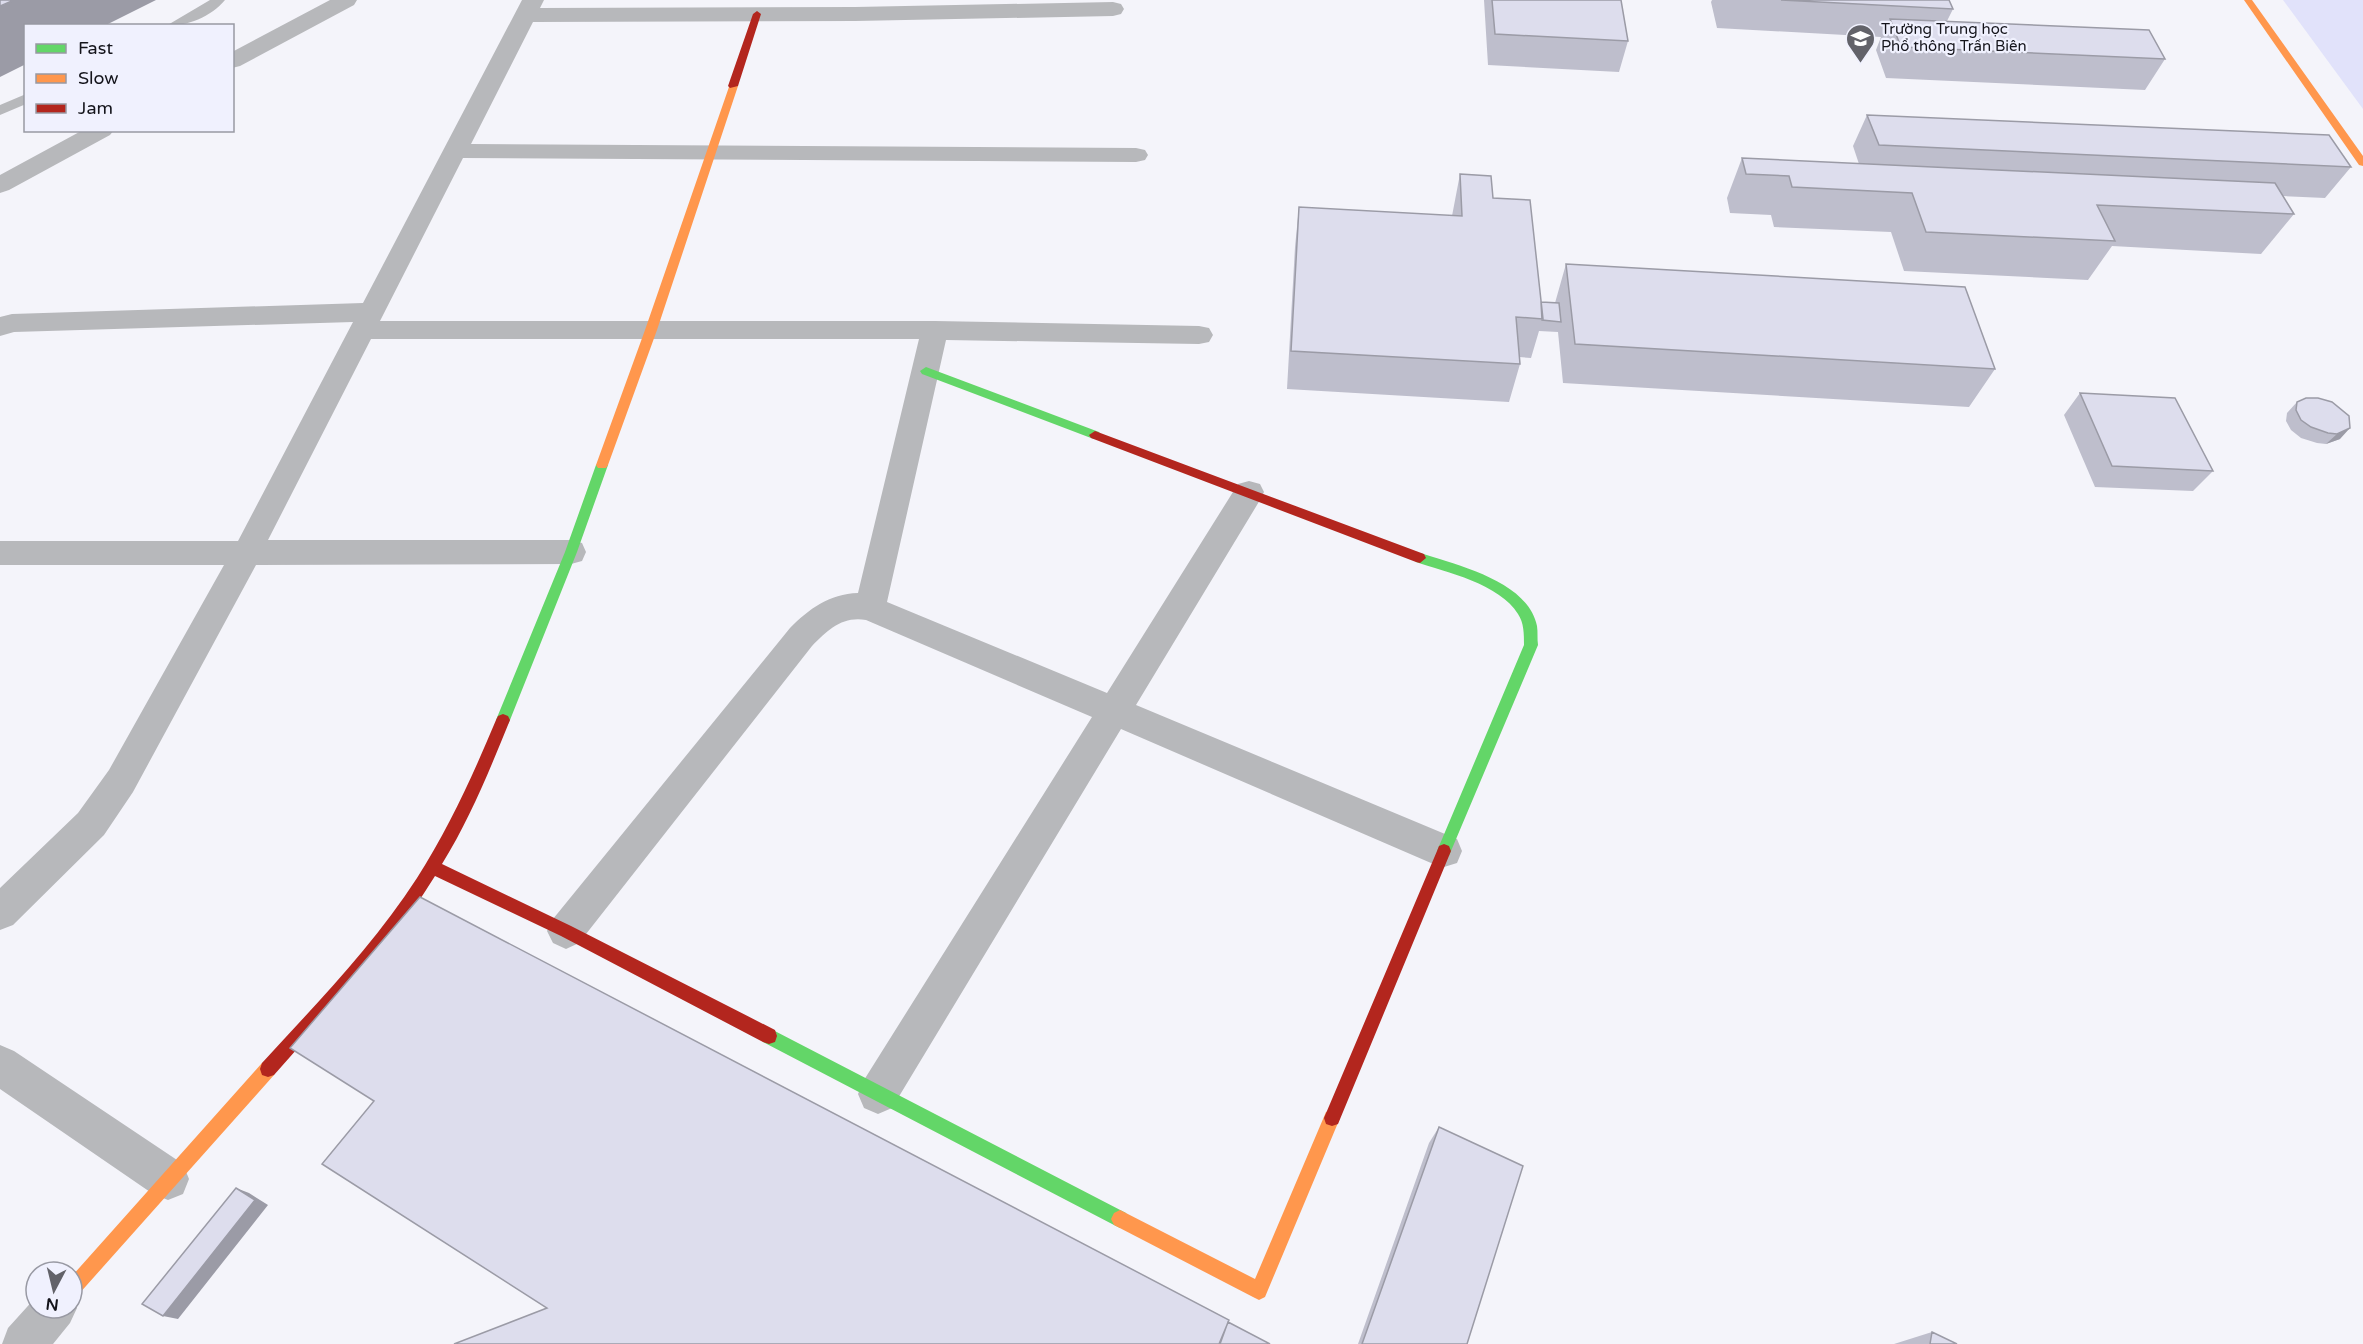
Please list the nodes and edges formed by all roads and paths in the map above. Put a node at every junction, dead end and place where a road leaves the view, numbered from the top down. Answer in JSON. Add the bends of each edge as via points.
{"nodes":[{"id":1,"x":218,"y":0,"type":"edge"},
{"id":2,"x":346,"y":0,"type":"edge"},
{"id":3,"x":928,"y":0,"type":"edge"},
{"id":4,"x":2248,"y":0,"type":"edge"},
{"id":5,"x":530,"y":8,"type":"edge"},
{"id":6,"x":1113,"y":9,"type":"dead end"},
{"id":7,"x":757,"y":14,"type":"junction"},
{"id":8,"x":855,"y":14,"type":"junction"},
{"id":9,"x":177,"y":24,"type":"edge"},
{"id":10,"x":234,"y":60,"type":"edge"},
{"id":11,"x":24,"y":99,"type":"edge"},
{"id":12,"x":0,"y":111,"type":"edge"},
{"id":13,"x":98,"y":132,"type":"edge"},
{"id":14,"x":456,"y":151,"type":"junction"},
{"id":15,"x":711,"y":153,"type":"junction"},
{"id":16,"x":1136,"y":155,"type":"dead end"},
{"id":17,"x":2363,"y":163,"type":"edge"},
{"id":18,"x":0,"y":185,"type":"edge"},
{"id":19,"x":366,"y":321,"type":"junction"},
{"id":20,"x":0,"y":327,"type":"edge"},
{"id":21,"x":651,"y":330,"type":"junction"},
{"id":22,"x":935,"y":330,"type":"junction"},
{"id":23,"x":1199,"y":335,"type":"dead end"},
{"id":24,"x":926,"y":371,"type":"junction"},
{"id":25,"x":1249,"y":492,"type":"junction"},
{"id":26,"x":571,"y":552,"type":"junction"},
{"id":27,"x":0,"y":553,"type":"edge"},
{"id":28,"x":246,"y":554,"type":"junction"},
{"id":29,"x":870,"y":608,"type":"junction"},
{"id":30,"x":1114,"y":711,"type":"junction"},
{"id":31,"x":1444,"y":851,"type":"junction"},
{"id":32,"x":432,"y":867,"type":"junction"},
{"id":33,"x":0,"y":913,"type":"edge"},
{"id":34,"x":566,"y":931,"type":"junction"},
{"id":35,"x":0,"y":1065,"type":"edge"},
{"id":36,"x":878,"y":1094,"type":"junction"},
{"id":37,"x":168,"y":1179,"type":"junction"},
{"id":38,"x":84,"y":1275,"type":"edge"},
{"id":39,"x":45,"y":1320,"type":"edge"},
{"id":40,"x":24,"y":1344,"type":"edge"}],
"edges":[{"from":1,"to":9,"type":"lane"},
{"from":2,"to":10,"type":"street"},
{"from":3,"to":8,"type":"street"},
{"from":4,"to":17,"type":"street"},
{"from":5,"to":7,"type":"street"},
{"from":5,"to":14,"type":"street"},
{"from":6,"to":8,"type":"street"},
{"from":7,"to":8,"type":"street"},
{"from":7,"to":15,"type":"street"},
{"from":11,"to":12,"type":"lane"},
{"from":13,"to":18,"type":"street"},
{"from":14,"to":15,"type":"street"},
{"from":14,"to":19,"type":"street"},
{"from":15,"to":16,"type":"street"},
{"from":15,"to":21,"type":"street"},
{"from":19,"to":20,"type":"street","via":[[12,323]]},
{"from":19,"to":21,"type":"street"},
{"from":19,"to":28,"type":"street"},
{"from":21,"to":22,"type":"street"},
{"from":21,"to":26,"type":"street"},
{"from":22,"to":23,"type":"street"},
{"from":22,"to":24,"type":"street"},
{"from":24,"to":25,"type":"street"},
{"from":24,"to":29,"type":"street"},
{"from":25,"to":30,"type":"street"},
{"from":25,"to":31,"type":"street","via":[[1497,588],[1526,612],[1534,632],[1531,645]]},
{"from":26,"to":28,"type":"street"},
{"from":26,"to":32,"type":"street","via":[[478,782]]},
{"from":27,"to":28,"type":"street"},
{"from":28,"to":33,"type":"street","via":[[121,781],[91,824]]},
{"from":29,"to":30,"type":"street"},
{"from":29,"to":34,"type":"street","via":[[853,604],[838,609],[801,637]]},
{"from":30,"to":31,"type":"street"},
{"from":30,"to":36,"type":"street"},
{"from":31,"to":36,"type":"street","via":[[1259,1291]]},
{"from":32,"to":34,"type":"street"},
{"from":32,"to":37,"type":"street","via":[[356,970]]},
{"from":34,"to":36,"type":"street"},
{"from":35,"to":37,"type":"street"},
{"from":37,"to":38,"type":"street"},
{"from":39,"to":40,"type":"street"}]}
